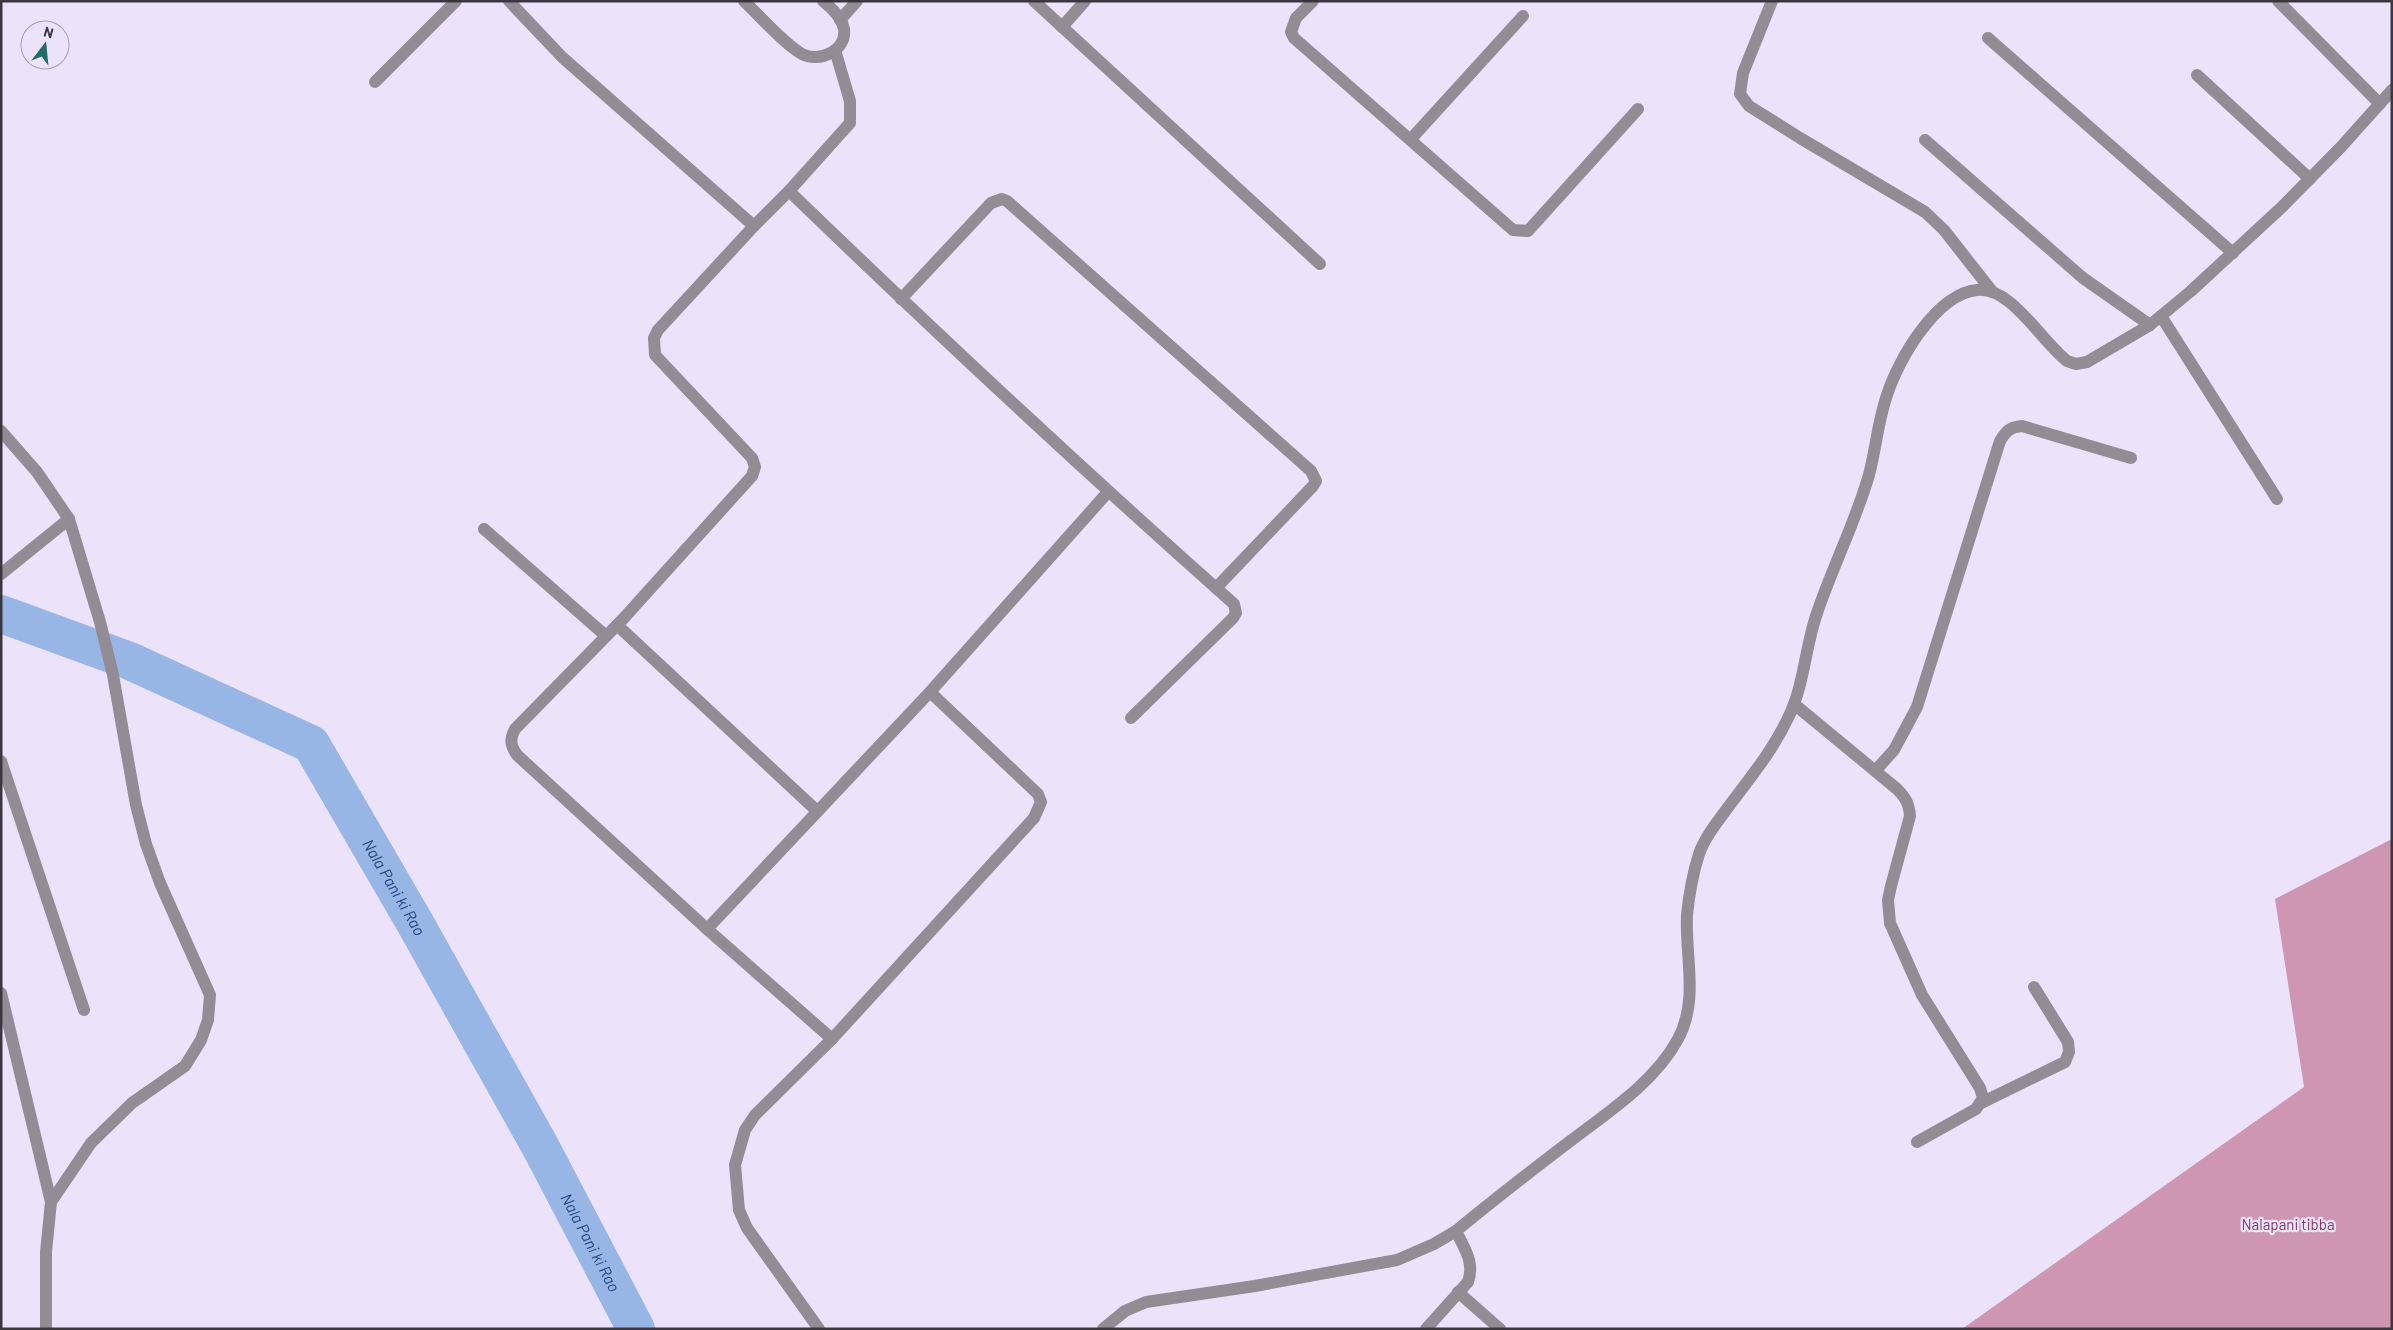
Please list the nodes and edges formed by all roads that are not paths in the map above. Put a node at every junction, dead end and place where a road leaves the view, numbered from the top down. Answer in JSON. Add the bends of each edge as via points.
{"nodes":[{"id":1,"x":456,"y":1,"type":"edge"},
{"id":2,"x":509,"y":1,"type":"edge"},
{"id":3,"x":744,"y":1,"type":"edge"},
{"id":4,"x":823,"y":1,"type":"edge"},
{"id":5,"x":857,"y":1,"type":"edge"},
{"id":6,"x":1034,"y":1,"type":"edge"},
{"id":7,"x":1085,"y":1,"type":"edge"},
{"id":8,"x":1312,"y":1,"type":"edge"},
{"id":9,"x":1772,"y":1,"type":"edge"},
{"id":10,"x":2278,"y":1,"type":"edge"},
{"id":11,"x":1523,"y":16,"type":"dead end"},
{"id":12,"x":840,"y":20,"type":"junction"},
{"id":13,"x":1062,"y":27,"type":"junction"},
{"id":14,"x":1988,"y":38,"type":"dead end"},
{"id":15,"x":835,"y":50,"type":"junction"},
{"id":16,"x":2197,"y":75,"type":"dead end"},
{"id":17,"x":375,"y":82,"type":"dead end"},
{"id":18,"x":2392,"y":90,"type":"edge"},
{"id":19,"x":2380,"y":104,"type":"junction"},
{"id":20,"x":1638,"y":109,"type":"dead end"},
{"id":21,"x":1411,"y":139,"type":"junction"},
{"id":22,"x":1925,"y":140,"type":"dead end"},
{"id":23,"x":2310,"y":179,"type":"junction"},
{"id":24,"x":790,"y":191,"type":"junction"},
{"id":25,"x":754,"y":226,"type":"junction"},
{"id":26,"x":2232,"y":252,"type":"junction"},
{"id":27,"x":1320,"y":264,"type":"dead end"},
{"id":28,"x":1991,"y":290,"type":"junction"},
{"id":29,"x":901,"y":299,"type":"junction"},
{"id":30,"x":2161,"y":316,"type":"junction"},
{"id":31,"x":2150,"y":325,"type":"junction"},
{"id":32,"x":1,"y":431,"type":"edge"},
{"id":33,"x":2131,"y":458,"type":"dead end"},
{"id":34,"x":1108,"y":492,"type":"junction"},
{"id":35,"x":2277,"y":499,"type":"dead end"},
{"id":36,"x":69,"y":519,"type":"junction"},
{"id":37,"x":484,"y":529,"type":"dead end"},
{"id":38,"x":1,"y":574,"type":"edge"},
{"id":39,"x":1216,"y":588,"type":"junction"},
{"id":40,"x":617,"y":624,"type":"junction"},
{"id":41,"x":606,"y":636,"type":"junction"},
{"id":42,"x":930,"y":692,"type":"junction"},
{"id":43,"x":1794,"y":704,"type":"junction"},
{"id":44,"x":1131,"y":718,"type":"dead end"},
{"id":45,"x":1,"y":761,"type":"edge"},
{"id":46,"x":1876,"y":770,"type":"junction"},
{"id":47,"x":816,"y":810,"type":"junction"},
{"id":48,"x":707,"y":929,"type":"junction"},
{"id":49,"x":2034,"y":987,"type":"dead end"},
{"id":50,"x":1,"y":993,"type":"edge"},
{"id":51,"x":84,"y":1010,"type":"dead end"},
{"id":52,"x":832,"y":1039,"type":"junction"},
{"id":53,"x":1981,"y":1104,"type":"junction"},
{"id":54,"x":1917,"y":1142,"type":"dead end"},
{"id":55,"x":50,"y":1202,"type":"junction"},
{"id":56,"x":1456,"y":1230,"type":"junction"},
{"id":57,"x":1458,"y":1292,"type":"junction"},
{"id":58,"x":46,"y":1329,"type":"edge"},
{"id":59,"x":819,"y":1329,"type":"edge"},
{"id":60,"x":1103,"y":1329,"type":"edge"},
{"id":61,"x":1426,"y":1329,"type":"edge"},
{"id":62,"x":1500,"y":1329,"type":"edge"}],
"edges":[{"from":1,"to":17,"type":"street"},
{"from":2,"to":25,"type":"street","via":[[562,57]]},
{"from":3,"to":15,"type":"street","via":[[802,54],[824,56]]},
{"from":4,"to":12,"type":"street"},
{"from":5,"to":12,"type":"street"},
{"from":6,"to":13,"type":"street"},
{"from":7,"to":13,"type":"street"},
{"from":8,"to":21,"type":"street","via":[[1292,25],[1290,32],[1294,38]]},
{"from":9,"to":28,"type":"street","via":[[1743,73],[1740,94],[1749,106],[1914,203],[1944,230]]},
{"from":10,"to":19,"type":"street"},
{"from":11,"to":21,"type":"street"},
{"from":12,"to":15,"type":"street","via":[[844,35]]},
{"from":13,"to":27,"type":"street"},
{"from":14,"to":26,"type":"street"},
{"from":15,"to":24,"type":"street","via":[[850,101],[850,124]]},
{"from":16,"to":23,"type":"street"},
{"from":18,"to":19,"type":"street"},
{"from":19,"to":23,"type":"street"},
{"from":20,"to":21,"type":"street","via":[[1528,231],[1513,230]]},
{"from":22,"to":31,"type":"street","via":[[2084,278]]},
{"from":23,"to":26,"type":"street"},
{"from":24,"to":25,"type":"street"},
{"from":24,"to":29,"type":"street"},
{"from":25,"to":40,"type":"street","via":[[658,330],[653,348],[655,355],[752,458],[755,467],[752,476]]},
{"from":26,"to":30,"type":"street"},
{"from":28,"to":31,"type":"street","via":[[2009,302],[2061,356],[2076,364],[2087,362]]},
{"from":28,"to":43,"type":"street","via":[[1969,291],[1943,306],[1915,339],[1894,375],[1883,407],[1869,474],[1810,636]]},
{"from":29,"to":34,"type":"street"},
{"from":29,"to":39,"type":"street","via":[[991,203],[1002,199],[1008,201],[1312,471],[1316,481],[1313,486]]},
{"from":30,"to":31,"type":"street"},
{"from":30,"to":35,"type":"street"},
{"from":32,"to":36,"type":"street","via":[[37,472]]},
{"from":33,"to":46,"type":"street","via":[[2022,426],[2006,431],[2000,441],[1917,707],[1894,750]]},
{"from":34,"to":39,"type":"street"},
{"from":34,"to":42,"type":"street"},
{"from":36,"to":38,"type":"street"},
{"from":36,"to":55,"type":"street","via":[[113,675],[138,813],[160,883],[210,995],[208,1020],[201,1040],[185,1066],[132,1103],[90,1143]]},
{"from":37,"to":41,"type":"street"},
{"from":39,"to":44,"type":"street","via":[[1234,604],[1236,613],[1233,618]]},
{"from":40,"to":41,"type":"street"},
{"from":40,"to":47,"type":"street"},
{"from":41,"to":48,"type":"street","via":[[515,729],[511,736],[512,746],[517,755]]},
{"from":42,"to":47,"type":"street"},
{"from":42,"to":52,"type":"street","via":[[1038,794],[1041,802],[1039,811]]},
{"from":43,"to":46,"type":"street"},
{"from":43,"to":56,"type":"street","via":[[1779,737],[1716,823],[1700,851],[1687,917],[1688,1010],[1679,1037],[1653,1072],[1610,1111]]},
{"from":45,"to":51,"type":"street"},
{"from":46,"to":53,"type":"street","via":[[1905,797],[1909,805],[1910,816],[1888,900],[1890,923],[1922,995],[1980,1088]]},
{"from":47,"to":48,"type":"street"},
{"from":48,"to":52,"type":"street"},
{"from":49,"to":53,"type":"street","via":[[2068,1042],[2065,1062]]},
{"from":50,"to":55,"type":"street"},
{"from":52,"to":59,"type":"street","via":[[755,1115],[745,1130],[735,1165],[742,1218]]},
{"from":53,"to":54,"type":"street"},
{"from":55,"to":58,"type":"street"},
{"from":56,"to":57,"type":"street","via":[[1472,1267],[1468,1282]]},
{"from":56,"to":60,"type":"street","via":[[1434,1244],[1397,1260],[1146,1302],[1125,1312]]},
{"from":57,"to":61,"type":"street"},
{"from":57,"to":62,"type":"street"}]}
